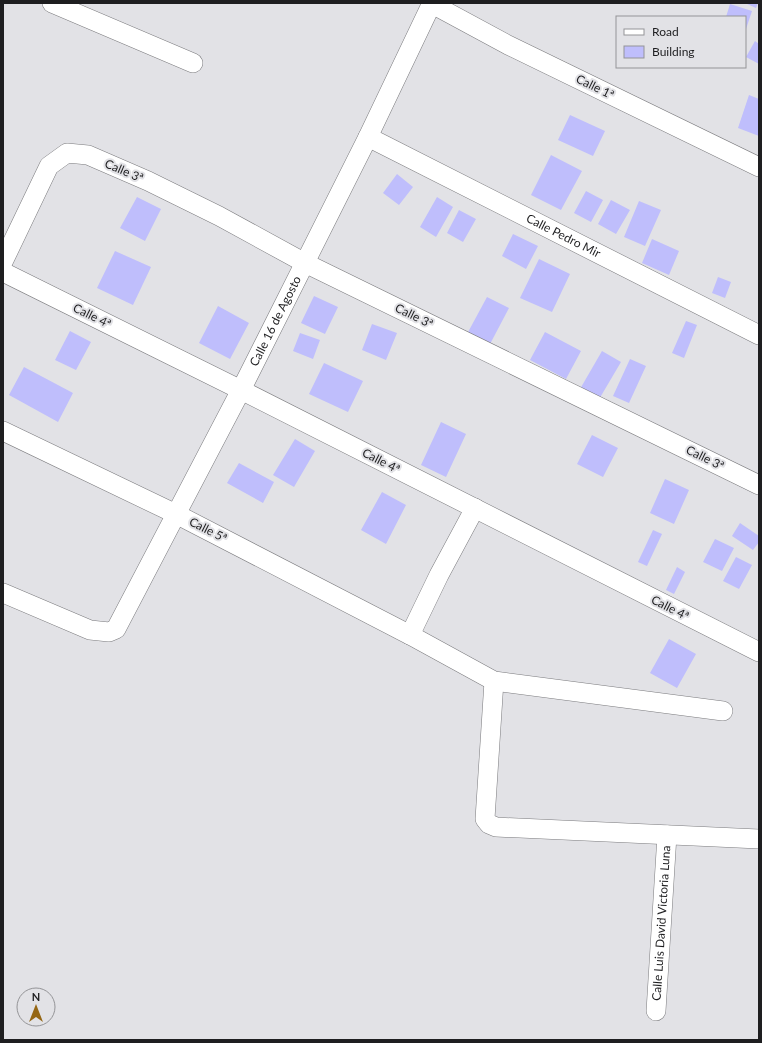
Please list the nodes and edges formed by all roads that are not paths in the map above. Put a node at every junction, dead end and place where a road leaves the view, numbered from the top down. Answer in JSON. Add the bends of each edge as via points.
{"nodes":[{"id":1,"x":52,"y":3,"type":"edge"},
{"id":2,"x":432,"y":4,"type":"edge"},
{"id":3,"x":193,"y":63,"type":"dead end"},
{"id":4,"x":368,"y":137,"type":"junction"},
{"id":5,"x":759,"y":167,"type":"edge"},
{"id":6,"x":3,"y":262,"type":"edge"},
{"id":7,"x":305,"y":263,"type":"junction"},
{"id":8,"x":3,"y":272,"type":"edge"},
{"id":9,"x":759,"y":335,"type":"edge"},
{"id":10,"x":241,"y":390,"type":"junction"},
{"id":11,"x":3,"y":431,"type":"edge"},
{"id":12,"x":759,"y":485,"type":"edge"},
{"id":13,"x":475,"y":508,"type":"junction"},
{"id":14,"x":176,"y":514,"type":"junction"},
{"id":15,"x":3,"y":593,"type":"edge"},
{"id":16,"x":410,"y":635,"type":"junction"},
{"id":17,"x":759,"y":652,"type":"edge"},
{"id":18,"x":494,"y":681,"type":"junction"},
{"id":19,"x":723,"y":711,"type":"dead end"},
{"id":20,"x":667,"y":835,"type":"junction"},
{"id":21,"x":759,"y":840,"type":"edge"},
{"id":22,"x":656,"y":1011,"type":"dead end"}],
"edges":[{"from":1,"to":3,"type":"street"},
{"from":2,"to":4,"type":"street","name":"Calle 16 de Agosto"},
{"from":2,"to":5,"type":"street","name":"Calle 1ª","via":[[508,45]]},
{"from":4,"to":7,"type":"street","name":"Calle 16 de Agosto"},
{"from":4,"to":9,"type":"street","name":"Calle Pedro Mir"},
{"from":6,"to":7,"type":"street","name":"Calle 3ª","via":[[49,166],[67,152],[88,155],[148,181]]},
{"from":7,"to":10,"type":"street","name":"Calle 16 de Agosto"},
{"from":7,"to":12,"type":"street","name":"Calle 3ª"},
{"from":8,"to":10,"type":"street","name":"Calle 4ª"},
{"from":10,"to":13,"type":"street","name":"Calle 4ª"},
{"from":10,"to":14,"type":"street","name":"Calle 16 de Agosto"},
{"from":11,"to":14,"type":"street","name":"Calle 5ª"},
{"from":13,"to":16,"type":"street"},
{"from":13,"to":17,"type":"street","name":"Calle 4ª"},
{"from":14,"to":15,"type":"street","name":"Calle 16 de Agosto","via":[[116,629],[108,632],[90,630]]},
{"from":14,"to":16,"type":"street","name":"Calle 5ª"},
{"from":16,"to":18,"type":"street","name":"Calle 5ª"},
{"from":18,"to":19,"type":"street"},
{"from":18,"to":20,"type":"street","via":[[485,819],[489,824],[496,827]]},
{"from":20,"to":21,"type":"street"},
{"from":20,"to":22,"type":"street","name":"Calle Luis David Victoria Luna"}]}
